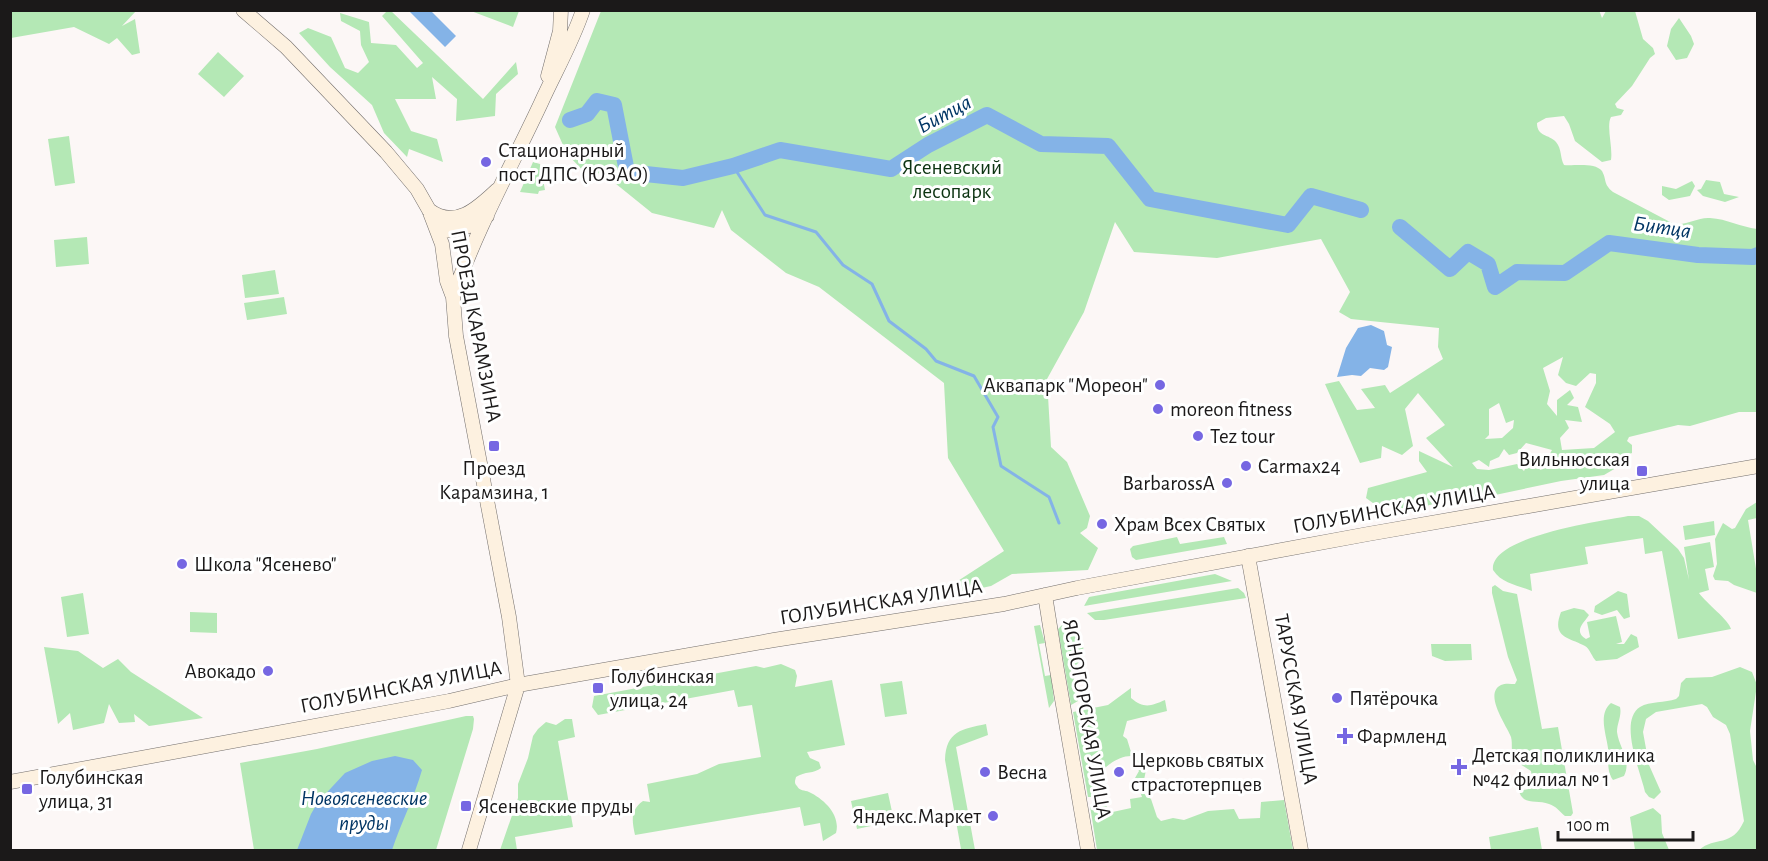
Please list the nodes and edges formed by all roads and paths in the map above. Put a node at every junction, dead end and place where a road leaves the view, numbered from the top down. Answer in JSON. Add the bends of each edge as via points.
{"nodes":[{"id":1,"x":243,"y":10,"type":"edge"},
{"id":2,"x":561,"y":10,"type":"edge"},
{"id":3,"x":573,"y":10,"type":"edge"},
{"id":4,"x":583,"y":10,"type":"edge"},
{"id":5,"x":542,"y":102,"type":"junction"},
{"id":6,"x":502,"y":184,"type":"junction"},
{"id":7,"x":429,"y":210,"type":"junction"},
{"id":8,"x":488,"y":215,"type":"junction"},
{"id":9,"x":438,"y":231,"type":"junction"},
{"id":10,"x":453,"y":297,"type":"junction"},
{"id":11,"x":1758,"y":466,"type":"edge"},
{"id":12,"x":1248,"y":556,"type":"junction"},
{"id":13,"x":1046,"y":595,"type":"junction"},
{"id":14,"x":518,"y":686,"type":"junction"},
{"id":15,"x":10,"y":782,"type":"edge"},
{"id":16,"x":470,"y":850,"type":"edge"},
{"id":17,"x":1088,"y":850,"type":"edge"},
{"id":18,"x":1301,"y":850,"type":"edge"}],
"edges":[{"from":1,"to":7,"type":"main road","name":"ПРОЕЗД КАРАМЗИНА","via":[[286,47],[386,152]]},
{"from":2,"to":5,"type":"main road","via":[[560,31]]},
{"from":3,"to":5,"type":"main road"},
{"from":4,"to":5,"type":"main road"},
{"from":5,"to":6,"type":"main road"},
{"from":6,"to":7,"type":"main road","via":[[482,204],[460,217],[446,218]]},
{"from":6,"to":8,"type":"main road"},
{"from":7,"to":9,"type":"main road","name":"ПРОЕЗД КАРАМЗИНА"},
{"from":8,"to":9,"type":"main road","via":[[478,223]]},
{"from":8,"to":10,"type":"main road"},
{"from":9,"to":10,"type":"main road","name":"ПРОЕЗД КАРАМЗИНА"},
{"from":10,"to":14,"type":"main road","name":"ПРОЕЗД КАРАМЗИНА","via":[[456,336],[509,617]]},
{"from":11,"to":12,"type":"main road","name":"ГОЛУБИНСКАЯ УЛИЦА"},
{"from":12,"to":13,"type":"main road","name":"ГОЛУБИНСКАЯ УЛИЦА"},
{"from":12,"to":18,"type":"main road","name":"ТАРУССКАЯ УЛИЦА"},
{"from":13,"to":14,"type":"main road","name":"ГОЛУБИНСКАЯ УЛИЦА"},
{"from":13,"to":17,"type":"main road","name":"ЯСНОГОРСКАЯ УЛИЦА"},
{"from":14,"to":15,"type":"main road","name":"ГОЛУБИНСКАЯ УЛИЦА"},
{"from":14,"to":16,"type":"main road"}]}
